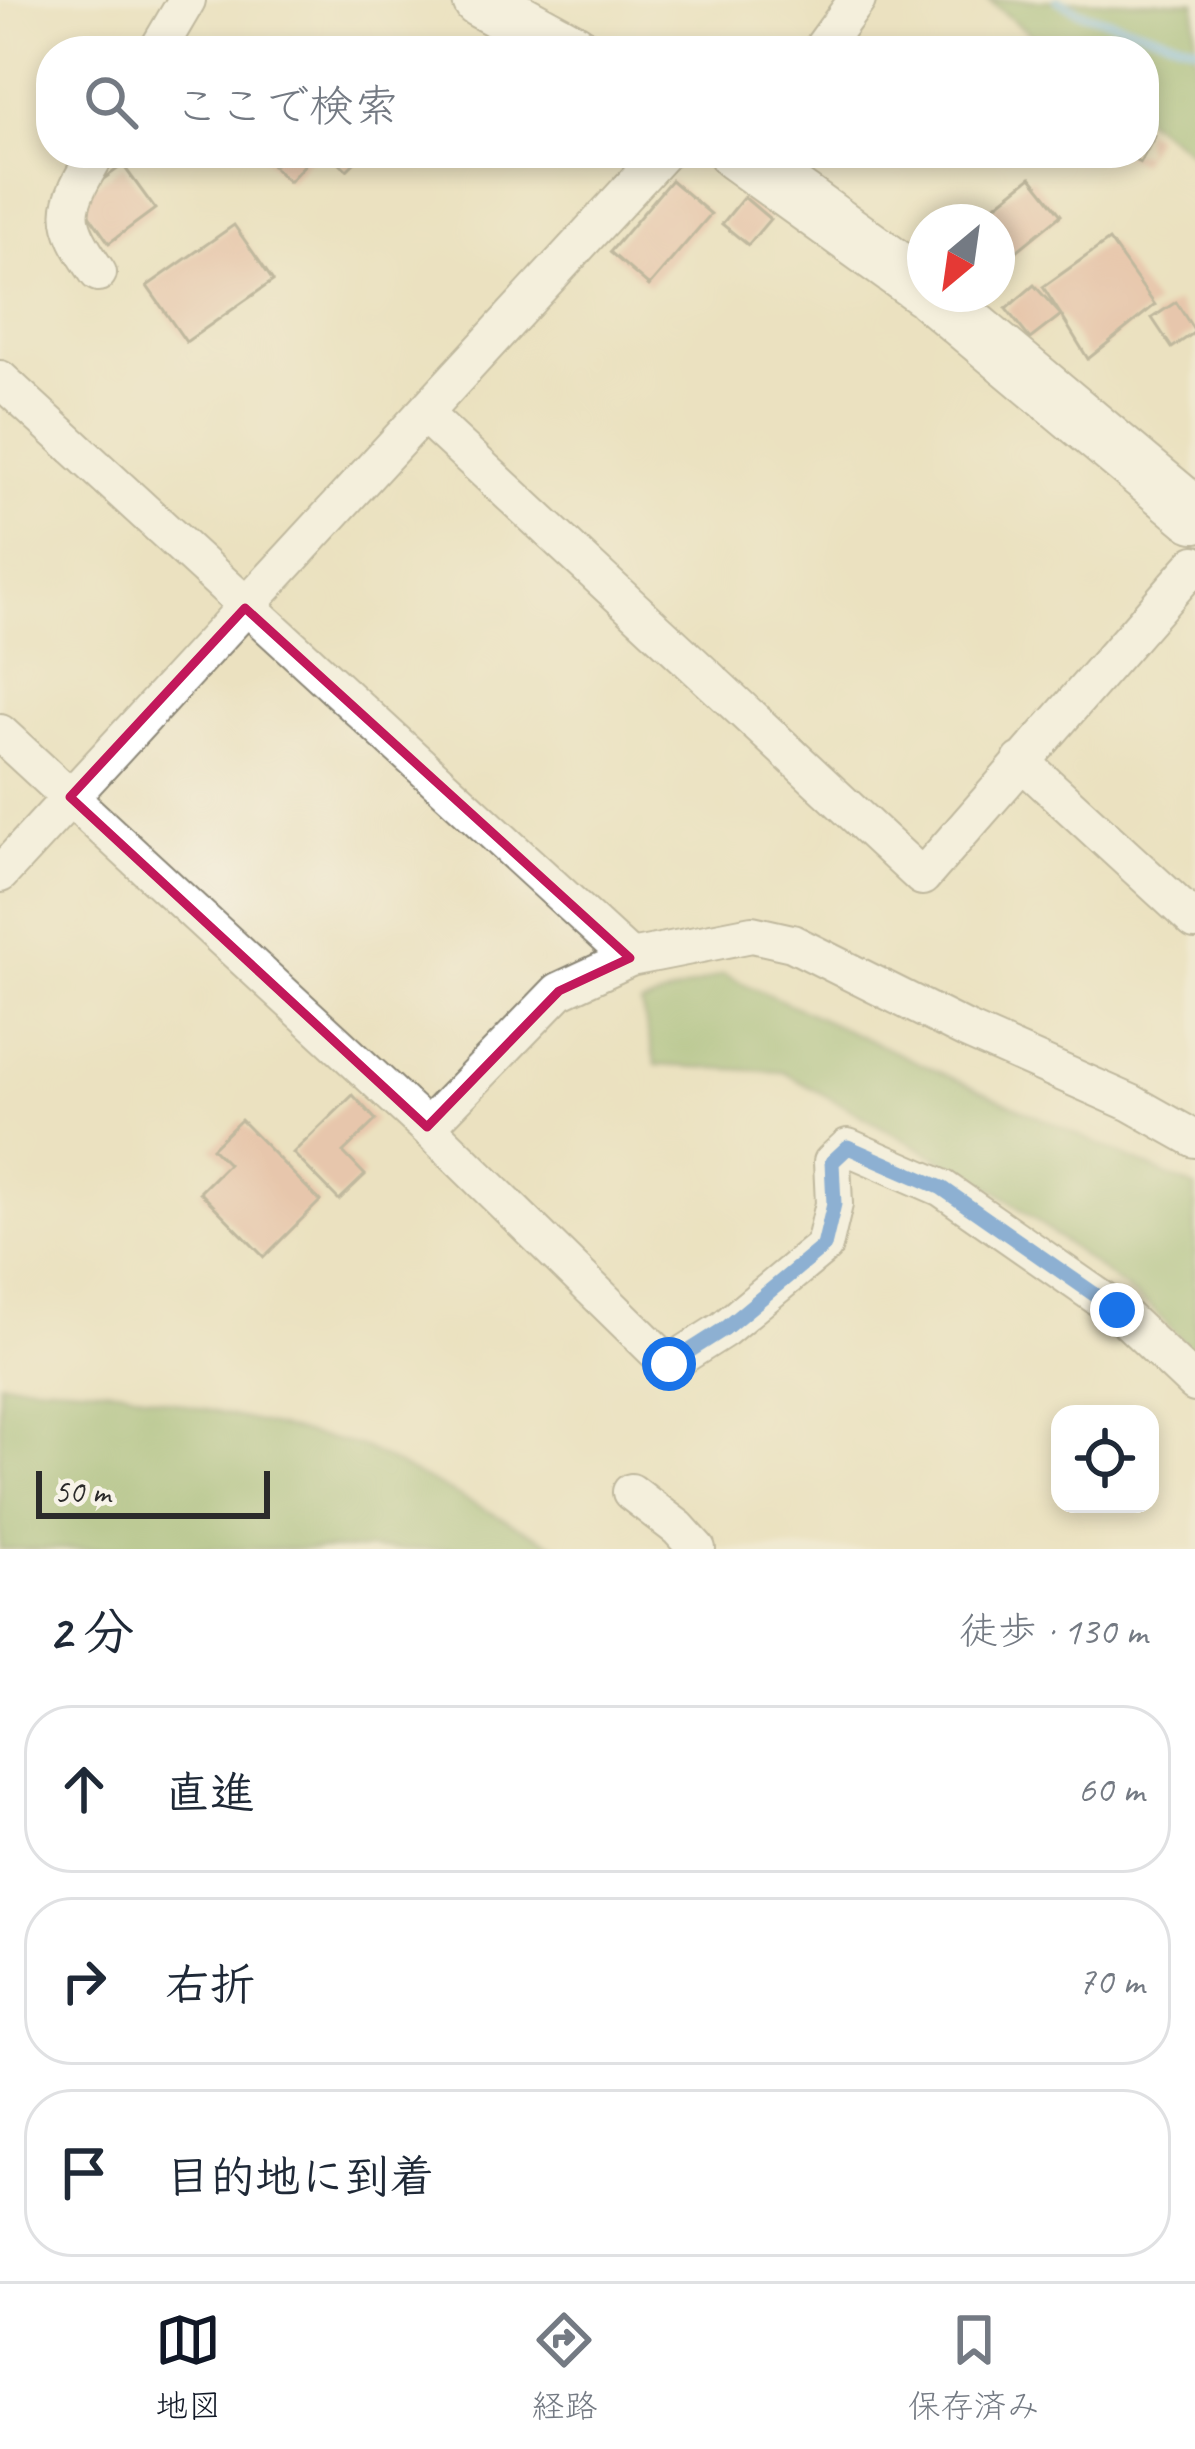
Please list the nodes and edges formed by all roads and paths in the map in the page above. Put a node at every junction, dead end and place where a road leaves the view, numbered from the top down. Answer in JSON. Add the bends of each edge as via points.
{"nodes":[{"id":1,"x":187,"y":0,"type":"edge"},
{"id":2,"x":480,"y":0,"type":"edge"},
{"id":3,"x":857,"y":0,"type":"edge"},
{"id":4,"x":166,"y":36,"type":"edge"},
{"id":5,"x":546,"y":36,"type":"edge"},
{"id":6,"x":831,"y":36,"type":"edge"},
{"id":7,"x":90,"y":168,"type":"edge"},
{"id":8,"x":649,"y":168,"type":"edge"},
{"id":9,"x":761,"y":168,"type":"edge"},
{"id":10,"x":98,"y":273,"type":"dead end"},
{"id":11,"x":907,"y":276,"type":"edge"},
{"id":12,"x":953,"y":312,"type":"edge"},
{"id":13,"x":0,"y":379,"type":"edge"},
{"id":14,"x":424,"y":414,"type":"junction"},
{"id":15,"x":1195,"y":515,"type":"edge"},
{"id":16,"x":1195,"y":564,"type":"edge"},
{"id":17,"x":245,"y":608,"type":"junction"},
{"id":18,"x":0,"y":734,"type":"edge"},
{"id":19,"x":1022,"y":761,"type":"junction"},
{"id":20,"x":70,"y":797,"type":"junction"},
{"id":21,"x":0,"y":874,"type":"edge"},
{"id":22,"x":1195,"y":921,"type":"edge"},
{"id":23,"x":630,"y":958,"type":"junction"},
{"id":24,"x":427,"y":1127,"type":"junction"},
{"id":25,"x":1195,"y":1139,"type":"edge"},
{"id":26,"x":1195,"y":1384,"type":"edge"},
{"id":27,"x":631,"y":1492,"type":"dead end"},
{"id":28,"x":697,"y":1549,"type":"edge"}],
"edges":[{"from":1,"to":4,"type":"street"},
{"from":2,"to":5,"type":"main road"},
{"from":3,"to":6,"type":"street"},
{"from":7,"to":10,"type":"street","via":[[68,214]]},
{"from":8,"to":14,"type":"street"},
{"from":9,"to":11,"type":"main road"},
{"from":12,"to":15,"type":"main road"},
{"from":13,"to":17,"type":"street"},
{"from":14,"to":17,"type":"street"},
{"from":14,"to":19,"type":"street","via":[[922,877]]},
{"from":16,"to":19,"type":"street"},
{"from":17,"to":20,"type":"street"},
{"from":17,"to":23,"type":"street"},
{"from":18,"to":20,"type":"street"},
{"from":19,"to":22,"type":"street"},
{"from":20,"to":21,"type":"street"},
{"from":20,"to":24,"type":"street"},
{"from":23,"to":24,"type":"street","via":[[559,991]]},
{"from":23,"to":25,"type":"street","via":[[752,934],[792,943]]},
{"from":24,"to":26,"type":"street","via":[[669,1364],[824,1246],[832,1162],[848,1147],[942,1188],[1117,1310]]},
{"from":27,"to":28,"type":"street"}]}
